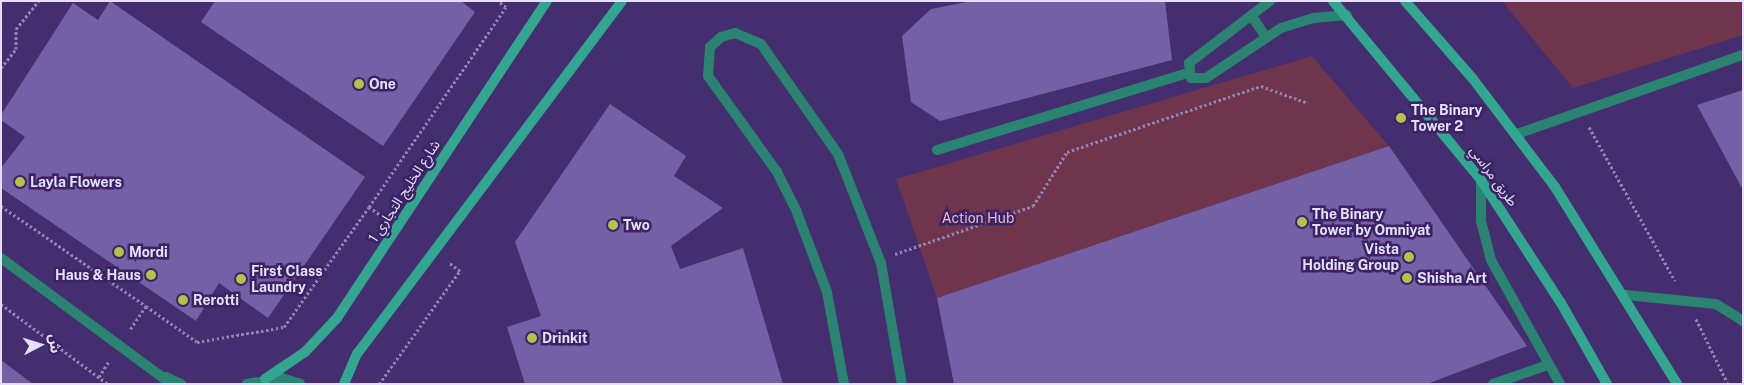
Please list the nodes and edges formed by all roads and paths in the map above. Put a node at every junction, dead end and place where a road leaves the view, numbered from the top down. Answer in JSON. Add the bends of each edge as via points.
{"nodes":[{"id":1,"x":39,"y":1,"type":"edge"},
{"id":2,"x":547,"y":1,"type":"edge"},
{"id":3,"x":622,"y":1,"type":"edge"},
{"id":4,"x":1270,"y":1,"type":"edge"},
{"id":5,"x":1333,"y":1,"type":"edge"},
{"id":6,"x":1405,"y":1,"type":"edge"},
{"id":7,"x":1347,"y":15,"type":"junction"},
{"id":8,"x":1253,"y":18,"type":"junction"},
{"id":9,"x":1266,"y":37,"type":"junction"},
{"id":10,"x":1743,"y":55,"type":"edge"},
{"id":11,"x":1,"y":68,"type":"edge"},
{"id":12,"x":1188,"y":73,"type":"junction"},
{"id":13,"x":1308,"y":103,"type":"dead end"},
{"id":14,"x":1581,"y":112,"type":"junction"},
{"id":15,"x":1517,"y":134,"type":"junction"},
{"id":16,"x":936,"y":150,"type":"dead end"},
{"id":17,"x":1481,"y":180,"type":"junction"},
{"id":18,"x":1,"y":206,"type":"edge"},
{"id":19,"x":369,"y":207,"type":"dead end"},
{"id":20,"x":1,"y":258,"type":"edge"},
{"id":21,"x":880,"y":260,"type":"junction"},
{"id":22,"x":1626,"y":296,"type":"junction"},
{"id":23,"x":1686,"y":300,"type":"junction"},
{"id":24,"x":1,"y":304,"type":"edge"},
{"id":25,"x":146,"y":306,"type":"junction"},
{"id":26,"x":1743,"y":321,"type":"edge"},
{"id":27,"x":120,"y":345,"type":"junction"},
{"id":28,"x":1548,"y":365,"type":"junction"},
{"id":29,"x":163,"y":376,"type":"junction"},
{"id":30,"x":99,"y":377,"type":"junction"},
{"id":31,"x":265,"y":379,"type":"junction"},
{"id":32,"x":108,"y":384,"type":"edge"},
{"id":33,"x":171,"y":384,"type":"edge"},
{"id":34,"x":181,"y":384,"type":"edge"},
{"id":35,"x":247,"y":384,"type":"edge"},
{"id":36,"x":300,"y":384,"type":"edge"},
{"id":37,"x":344,"y":384,"type":"edge"},
{"id":38,"x":844,"y":384,"type":"edge"},
{"id":39,"x":902,"y":384,"type":"edge"},
{"id":40,"x":1493,"y":384,"type":"edge"},
{"id":41,"x":1560,"y":384,"type":"edge"},
{"id":42,"x":1607,"y":384,"type":"edge"},
{"id":43,"x":1677,"y":384,"type":"edge"},
{"id":44,"x":1728,"y":384,"type":"edge"}],
"edges":[{"from":1,"to":11,"type":"path","via":[[16,28],[16,49]]},
{"from":2,"to":31,"type":"main road","name":"شارع الخليج التجاري 1","via":[[337,318],[305,352]]},
{"from":3,"to":37,"type":"main road","via":[[357,354]]},
{"from":4,"to":8,"type":"street"},
{"from":5,"to":7,"type":"main road","name":"طريق مراسي"},
{"from":6,"to":15,"type":"main road"},
{"from":7,"to":9,"type":"street","via":[[1313,18]]},
{"from":7,"to":17,"type":"main road","name":"طريق مراسي"},
{"from":8,"to":9,"type":"street"},
{"from":8,"to":12,"type":"street","via":[[1193,60]]},
{"from":9,"to":12,"type":"street","via":[[1206,78],[1196,80]]},
{"from":10,"to":14,"type":"street"},
{"from":12,"to":16,"type":"street"},
{"from":13,"to":21,"type":"path","via":[[1261,86],[1067,152],[1033,206]]},
{"from":14,"to":15,"type":"street"},
{"from":14,"to":23,"type":"path"},
{"from":15,"to":22,"type":"main road"},
{"from":17,"to":28,"type":"street","via":[[1481,221],[1492,260]]},
{"from":17,"to":42,"type":"main road","name":"طريق مراسي","via":[[1556,295]]},
{"from":18,"to":25,"type":"path"},
{"from":19,"to":25,"type":"path","via":[[284,328],[197,342]]},
{"from":20,"to":27,"type":"street"},
{"from":21,"to":38,"type":"street","via":[[838,154],[806,103],[761,44],[735,33],[720,37],[710,47],[708,76],[777,172],[796,210],[827,292]]},
{"from":21,"to":39,"type":"street"},
{"from":22,"to":23,"type":"street"},
{"from":22,"to":43,"type":"main road"},
{"from":23,"to":26,"type":"street","via":[[1716,304]]},
{"from":23,"to":44,"type":"path"},
{"from":24,"to":30,"type":"path"},
{"from":25,"to":27,"type":"path"},
{"from":27,"to":29,"type":"street"},
{"from":27,"to":30,"type":"path"},
{"from":28,"to":40,"type":"street"},
{"from":28,"to":41,"type":"street"},
{"from":29,"to":33,"type":"street"},
{"from":29,"to":34,"type":"street"},
{"from":30,"to":32,"type":"path"},
{"from":31,"to":35,"type":"street"},
{"from":31,"to":36,"type":"street"}]}
